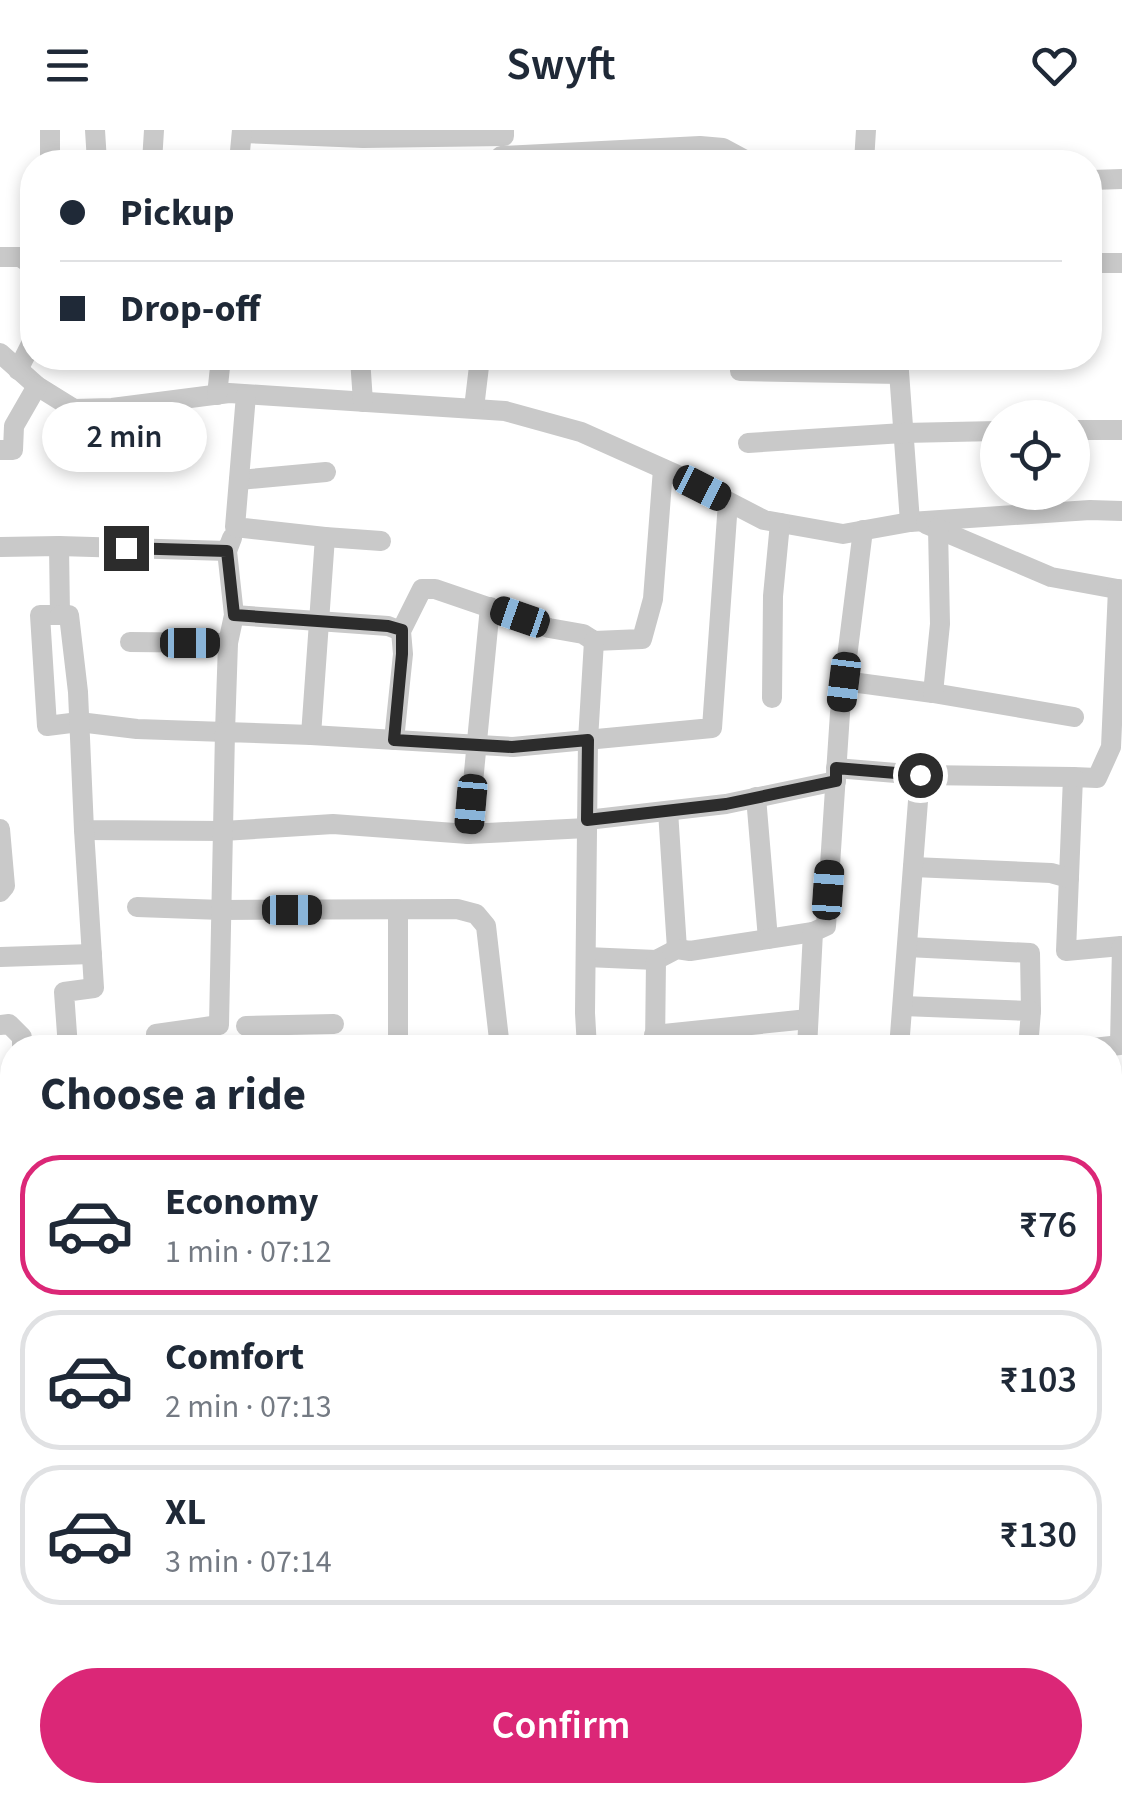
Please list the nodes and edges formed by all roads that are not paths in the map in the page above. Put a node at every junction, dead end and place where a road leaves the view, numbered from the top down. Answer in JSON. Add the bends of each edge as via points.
{"nodes":[{"id":1,"x":242,"y":132,"type":"edge"},
{"id":2,"x":332,"y":133,"type":"edge"},
{"id":3,"x":502,"y":146,"type":"edge"},
{"id":4,"x":728,"y":150,"type":"edge"},
{"id":5,"x":8,"y":364,"type":"edge"},
{"id":6,"x":219,"y":370,"type":"edge"},
{"id":7,"x":361,"y":370,"type":"edge"},
{"id":8,"x":479,"y":370,"type":"edge"},
{"id":9,"x":772,"y":370,"type":"edge"},
{"id":10,"x":898,"y":370,"type":"edge"},
{"id":11,"x":740,"y":371,"type":"dead end"},
{"id":12,"x":37,"y":386,"type":"junction"},
{"id":13,"x":246,"y":394,"type":"junction"},
{"id":14,"x":217,"y":395,"type":"junction"},
{"id":15,"x":363,"y":402,"type":"junction"},
{"id":16,"x":474,"y":408,"type":"junction"},
{"id":17,"x":1090,"y":430,"type":"edge"},
{"id":18,"x":1122,"y":430,"type":"edge"},
{"id":19,"x":980,"y":431,"type":"edge"},
{"id":20,"x":903,"y":433,"type":"junction"},
{"id":21,"x":748,"y":443,"type":"dead end"},
{"id":22,"x":0,"y":450,"type":"edge"},
{"id":23,"x":663,"y":469,"type":"junction"},
{"id":24,"x":326,"y":472,"type":"dead end"},
{"id":25,"x":239,"y":480,"type":"junction"},
{"id":26,"x":728,"y":502,"type":"junction"},
{"id":27,"x":1012,"y":510,"type":"edge"},
{"id":28,"x":1122,"y":511,"type":"edge"},
{"id":29,"x":1012,"y":515,"type":"junction"},
{"id":30,"x":780,"y":523,"type":"junction"},
{"id":31,"x":922,"y":524,"type":"junction"},
{"id":32,"x":235,"y":527,"type":"junction"},
{"id":33,"x":862,"y":530,"type":"junction"},
{"id":34,"x":325,"y":537,"type":"junction"},
{"id":35,"x":382,"y":541,"type":"dead end"},
{"id":36,"x":60,"y":546,"type":"junction"},
{"id":37,"x":0,"y":547,"type":"edge"},
{"id":38,"x":227,"y":551,"type":"junction"},
{"id":39,"x":1120,"y":590,"type":"edge"},
{"id":40,"x":490,"y":607,"type":"junction"},
{"id":41,"x":60,"y":615,"type":"junction"},
{"id":42,"x":234,"y":615,"type":"junction"},
{"id":43,"x":320,"y":621,"type":"junction"},
{"id":44,"x":402,"y":630,"type":"junction"},
{"id":45,"x":594,"y":641,"type":"junction"},
{"id":46,"x":130,"y":642,"type":"dead end"},
{"id":47,"x":228,"y":642,"type":"junction"},
{"id":48,"x":844,"y":682,"type":"junction"},
{"id":49,"x":932,"y":693,"type":"junction"},
{"id":50,"x":772,"y":698,"type":"dead end"},
{"id":51,"x":1074,"y":717,"type":"dead end"},
{"id":52,"x":79,"y":722,"type":"junction"},
{"id":53,"x":225,"y":732,"type":"junction"},
{"id":54,"x":311,"y":736,"type":"junction"},
{"id":55,"x":394,"y":740,"type":"junction"},
{"id":56,"x":588,"y":740,"type":"junction"},
{"id":57,"x":477,"y":745,"type":"junction"},
{"id":58,"x":836,"y":775,"type":"junction"},
{"id":59,"x":920,"y":775,"type":"junction"},
{"id":60,"x":1073,"y":777,"type":"junction"},
{"id":61,"x":756,"y":798,"type":"junction"},
{"id":62,"x":668,"y":810,"type":"junction"},
{"id":63,"x":587,"y":824,"type":"junction"},
{"id":64,"x":0,"y":828,"type":"edge"},
{"id":65,"x":84,"y":830,"type":"junction"},
{"id":66,"x":223,"y":831,"type":"junction"},
{"id":67,"x":468,"y":834,"type":"junction"},
{"id":68,"x":913,"y":867,"type":"junction"},
{"id":69,"x":1069,"y":878,"type":"junction"},
{"id":70,"x":0,"y":892,"type":"edge"},
{"id":71,"x":137,"y":907,"type":"dead end"},
{"id":72,"x":222,"y":910,"type":"junction"},
{"id":73,"x":398,"y":910,"type":"junction"},
{"id":74,"x":812,"y":932,"type":"junction"},
{"id":75,"x":768,"y":938,"type":"junction"},
{"id":76,"x":1121,"y":946,"type":"edge"},
{"id":77,"x":907,"y":947,"type":"junction"},
{"id":78,"x":677,"y":948,"type":"junction"},
{"id":79,"x":92,"y":954,"type":"junction"},
{"id":80,"x":0,"y":957,"type":"edge"},
{"id":81,"x":586,"y":957,"type":"junction"},
{"id":82,"x":656,"y":960,"type":"junction"},
{"id":83,"x":902,"y":1006,"type":"junction"},
{"id":84,"x":1031,"y":1011,"type":"junction"},
{"id":85,"x":808,"y":1019,"type":"junction"},
{"id":86,"x":334,"y":1024,"type":"dead end"},
{"id":87,"x":220,"y":1025,"type":"junction"},
{"id":88,"x":246,"y":1026,"type":"junction"},
{"id":89,"x":67,"y":1035,"type":"edge"},
{"id":90,"x":156,"y":1035,"type":"edge"},
{"id":91,"x":246,"y":1035,"type":"edge"},
{"id":92,"x":398,"y":1035,"type":"edge"},
{"id":93,"x":499,"y":1035,"type":"edge"},
{"id":94,"x":587,"y":1035,"type":"edge"},
{"id":95,"x":654,"y":1035,"type":"edge"},
{"id":96,"x":696,"y":1035,"type":"edge"},
{"id":97,"x":807,"y":1035,"type":"edge"},
{"id":98,"x":901,"y":1035,"type":"edge"},
{"id":99,"x":1029,"y":1035,"type":"edge"},
{"id":100,"x":1121,"y":1035,"type":"edge"}],
"edges":[{"from":1,"to":2,"type":"street"},
{"from":2,"to":3,"type":"street"},
{"from":3,"to":4,"type":"street"},
{"from":5,"to":12,"type":"street"},
{"from":6,"to":14,"type":"street"},
{"from":7,"to":15,"type":"street"},
{"from":8,"to":16,"type":"street"},
{"from":9,"to":11,"type":"street"},
{"from":10,"to":20,"type":"street"},
{"from":12,"to":14,"type":"street","via":[[74,409]]},
{"from":12,"to":22,"type":"street","via":[[14,426],[13,450]]},
{"from":13,"to":14,"type":"street"},
{"from":13,"to":15,"type":"street"},
{"from":13,"to":25,"type":"street"},
{"from":15,"to":16,"type":"street"},
{"from":16,"to":23,"type":"street","via":[[581,432]]},
{"from":17,"to":18,"type":"street"},
{"from":19,"to":20,"type":"street"},
{"from":20,"to":21,"type":"street"},
{"from":20,"to":31,"type":"street"},
{"from":23,"to":26,"type":"street"},
{"from":23,"to":45,"type":"street","via":[[654,598],[642,639]]},
{"from":24,"to":25,"type":"street"},
{"from":25,"to":32,"type":"street"},
{"from":26,"to":30,"type":"street"},
{"from":26,"to":56,"type":"street","via":[[712,728]]},
{"from":27,"to":29,"type":"street"},
{"from":28,"to":29,"type":"street"},
{"from":29,"to":31,"type":"street"},
{"from":30,"to":33,"type":"street","via":[[843,534]]},
{"from":30,"to":50,"type":"street"},
{"from":31,"to":33,"type":"street"},
{"from":31,"to":39,"type":"street","via":[[1051,577]]},
{"from":31,"to":49,"type":"street","via":[[940,624]]},
{"from":32,"to":34,"type":"street"},
{"from":32,"to":38,"type":"street"},
{"from":33,"to":48,"type":"street"},
{"from":34,"to":35,"type":"street"},
{"from":34,"to":43,"type":"street"},
{"from":36,"to":37,"type":"street"},
{"from":36,"to":38,"type":"street"},
{"from":36,"to":41,"type":"street"},
{"from":38,"to":42,"type":"street"},
{"from":39,"to":60,"type":"street","via":[[1111,747],[1097,778]]},
{"from":40,"to":44,"type":"street","via":[[422,589]]},
{"from":40,"to":45,"type":"street"},
{"from":40,"to":57,"type":"street"},
{"from":41,"to":52,"type":"street","via":[[69,615]]},
{"from":41,"to":52,"type":"street","via":[[40,615],[48,726]]},
{"from":42,"to":43,"type":"street"},
{"from":42,"to":47,"type":"street"},
{"from":43,"to":44,"type":"street"},
{"from":43,"to":54,"type":"street"},
{"from":44,"to":55,"type":"street"},
{"from":45,"to":56,"type":"street"},
{"from":46,"to":47,"type":"street"},
{"from":47,"to":53,"type":"street"},
{"from":48,"to":49,"type":"street"},
{"from":48,"to":58,"type":"street"},
{"from":49,"to":51,"type":"street"},
{"from":52,"to":53,"type":"street"},
{"from":52,"to":65,"type":"street"},
{"from":53,"to":54,"type":"street"},
{"from":53,"to":66,"type":"street"},
{"from":54,"to":55,"type":"street"},
{"from":55,"to":57,"type":"street"},
{"from":56,"to":57,"type":"street"},
{"from":56,"to":63,"type":"street"},
{"from":57,"to":67,"type":"street"},
{"from":58,"to":59,"type":"street"},
{"from":58,"to":61,"type":"street"},
{"from":58,"to":74,"type":"street","via":[[826,926]]},
{"from":59,"to":60,"type":"street"},
{"from":59,"to":68,"type":"street"},
{"from":60,"to":69,"type":"street"},
{"from":61,"to":62,"type":"street"},
{"from":61,"to":75,"type":"street"},
{"from":62,"to":63,"type":"street"},
{"from":62,"to":78,"type":"street"},
{"from":63,"to":67,"type":"street"},
{"from":63,"to":81,"type":"street"},
{"from":64,"to":70,"type":"street","via":[[6,886]]},
{"from":65,"to":66,"type":"street"},
{"from":65,"to":79,"type":"street"},
{"from":66,"to":67,"type":"street","via":[[333,824]]},
{"from":66,"to":72,"type":"street"},
{"from":68,"to":69,"type":"street"},
{"from":68,"to":77,"type":"street"},
{"from":69,"to":76,"type":"street","via":[[1066,951]]},
{"from":71,"to":72,"type":"street"},
{"from":72,"to":73,"type":"street"},
{"from":72,"to":87,"type":"street"},
{"from":73,"to":92,"type":"street"},
{"from":73,"to":93,"type":"street","via":[[457,910],[476,914],[486,926]]},
{"from":74,"to":75,"type":"street"},
{"from":74,"to":85,"type":"street"},
{"from":75,"to":78,"type":"street"},
{"from":76,"to":100,"type":"street"},
{"from":77,"to":83,"type":"street"},
{"from":77,"to":84,"type":"street","via":[[1030,953]]},
{"from":78,"to":82,"type":"street"},
{"from":79,"to":80,"type":"street"},
{"from":79,"to":89,"type":"street","via":[[94,988],[64,992]]},
{"from":81,"to":82,"type":"street"},
{"from":81,"to":94,"type":"street"},
{"from":82,"to":95,"type":"street"},
{"from":83,"to":84,"type":"street"},
{"from":83,"to":98,"type":"street"},
{"from":84,"to":99,"type":"street"},
{"from":85,"to":96,"type":"street"},
{"from":85,"to":97,"type":"street"},
{"from":86,"to":88,"type":"street"},
{"from":87,"to":88,"type":"street"},
{"from":87,"to":90,"type":"street"},
{"from":88,"to":91,"type":"street"}]}
